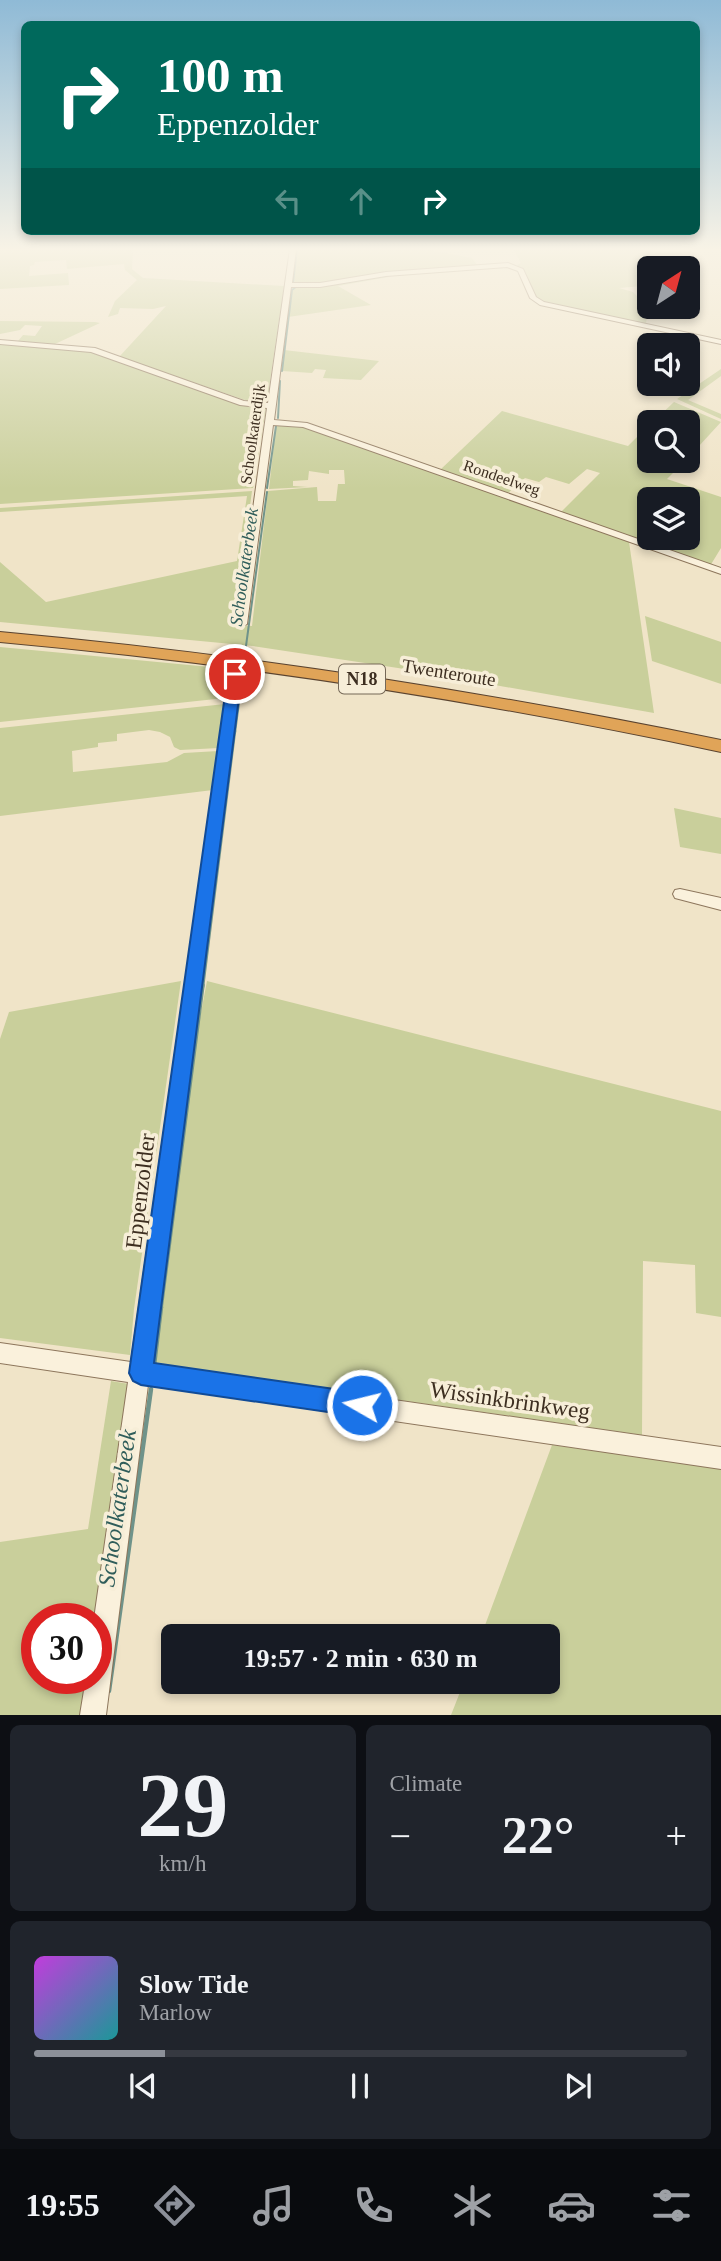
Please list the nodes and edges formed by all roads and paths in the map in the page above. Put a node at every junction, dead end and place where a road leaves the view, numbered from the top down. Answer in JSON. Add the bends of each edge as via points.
{"nodes":[{"id":1,"x":282,"y":329,"type":"edge"},
{"id":2,"x":660,"y":329,"type":"edge"},
{"id":3,"x":0,"y":342,"type":"edge"},
{"id":4,"x":721,"y":342,"type":"edge"},
{"id":5,"x":271,"y":406,"type":"junction"},
{"id":6,"x":270,"y":422,"type":"junction"},
{"id":7,"x":721,"y":571,"type":"edge"},
{"id":8,"x":242,"y":624,"type":"dead end"},
{"id":9,"x":0,"y":631,"type":"edge"},
{"id":10,"x":0,"y":637,"type":"edge"},
{"id":11,"x":235,"y":674,"type":"dead end"},
{"id":12,"x":721,"y":737,"type":"edge"},
{"id":13,"x":721,"y":746,"type":"edge"},
{"id":14,"x":680,"y":894,"type":"dead end"},
{"id":15,"x":721,"y":904,"type":"edge"},
{"id":16,"x":0,"y":1353,"type":"edge"},
{"id":17,"x":141,"y":1373,"type":"junction"},
{"id":18,"x":721,"y":1458,"type":"edge"},
{"id":19,"x":93,"y":1715,"type":"edge"}],
"edges":[{"from":1,"to":5,"type":"street","name":"Schoolkaterdijk"},
{"from":2,"to":4,"type":"street"},
{"from":3,"to":5,"type":"street","via":[[92,350],[243,403]]},
{"from":5,"to":6,"type":"street","name":"Schoolkaterdijk"},
{"from":6,"to":7,"type":"street","name":"Rondeelweg","via":[[304,425]]},
{"from":6,"to":8,"type":"street","name":"Schoolkaterdijk"},
{"from":9,"to":12,"type":"highway","name":"Twenteroute","number":"N18","via":[[297,662]]},
{"from":10,"to":13,"type":"highway","name":"Twenteroute","number":"N18","via":[[309,671],[456,694]]},
{"from":11,"to":17,"type":"street","name":"Eppenzolder"},
{"from":14,"to":15,"type":"street"},
{"from":16,"to":17,"type":"street","name":"Wissinkbrinkweg"},
{"from":17,"to":18,"type":"street","name":"Wissinkbrinkweg"},
{"from":17,"to":19,"type":"street","name":"Eppenzolder"}]}
